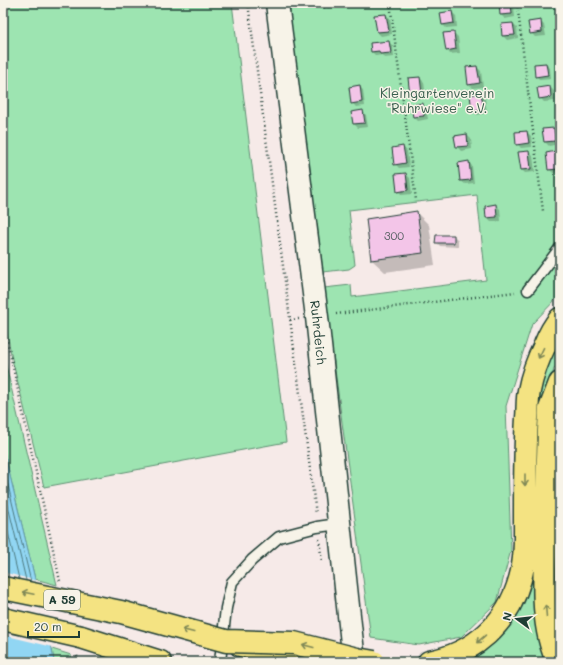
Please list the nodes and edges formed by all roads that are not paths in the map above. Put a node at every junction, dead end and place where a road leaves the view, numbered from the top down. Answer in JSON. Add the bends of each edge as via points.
{"nodes":[{"id":1,"x":277,"y":3,"type":"edge"},
{"id":2,"x":560,"y":248,"type":"edge"},
{"id":3,"x":528,"y":290,"type":"road end"},
{"id":4,"x":560,"y":319,"type":"edge"},
{"id":5,"x":560,"y":383,"type":"edge"},
{"id":6,"x":328,"y":525,"type":"junction"},
{"id":7,"x":3,"y":588,"type":"edge"},
{"id":8,"x":3,"y":619,"type":"edge"},
{"id":9,"x":223,"y":652,"type":"edge"},
{"id":10,"x":160,"y":662,"type":"edge"},
{"id":11,"x":299,"y":662,"type":"edge"},
{"id":12,"x":354,"y":662,"type":"edge"},
{"id":13,"x":374,"y":662,"type":"edge"},
{"id":14,"x":429,"y":662,"type":"edge"},
{"id":15,"x":558,"y":662,"type":"edge"}],
"edges":[{"from":1,"to":6,"type":"main road","name":"Ruhrdeich","via":[[317,316]]},
{"from":2,"to":3,"type":"lane"},
{"from":4,"to":14,"type":"highway","one_way":true,"via":[[537,361],[529,391],[525,542],[520,578],[514,595],[492,630],[475,644],[442,660]]},
{"from":15,"to":5,"type":"highway","one_way":true,"via":[[549,635],[545,611],[545,581],[550,409]]},
{"from":6,"to":9,"type":"lane","via":[[279,536],[232,582],[226,608]]},
{"from":6,"to":12,"type":"main road","name":"Ruhrdeich"},
{"from":9,"to":7,"type":"highway","number":"A 59","one_way":true,"bridge":true,"via":[[121,612]]},
{"from":8,"to":10,"type":"highway","number":"A 59","bridge":true,"via":[[81,637]]},
{"from":9,"to":11,"type":"highway","number":"A 59","bridge":true},
{"from":13,"to":9,"type":"highway","one_way":true,"bridge":true,"via":[[294,642]]}]}
